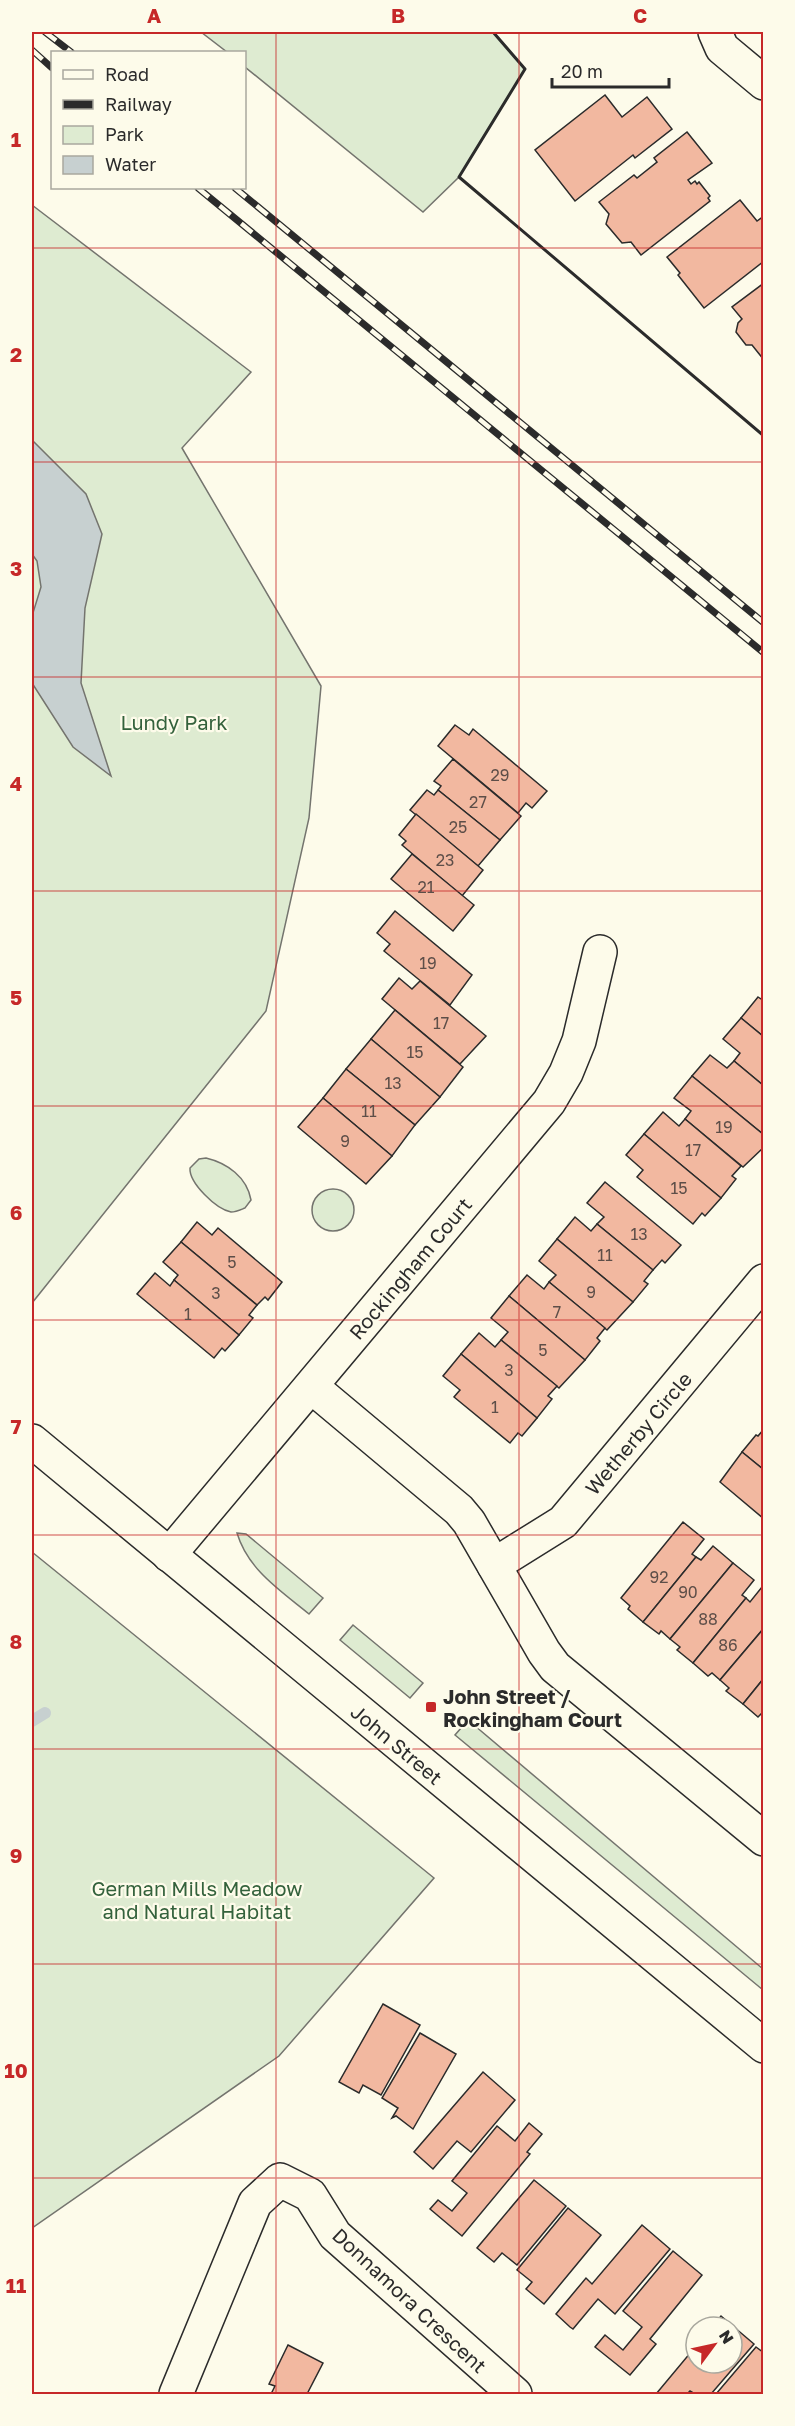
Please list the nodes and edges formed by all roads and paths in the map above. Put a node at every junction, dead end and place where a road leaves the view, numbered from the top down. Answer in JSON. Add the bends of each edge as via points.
{"nodes":[{"id":1,"x":714,"y":32,"type":"edge"},
{"id":2,"x":764,"y":83,"type":"edge"},
{"id":3,"x":600,"y":952,"type":"dead end"},
{"id":4,"x":764,"y":1281,"type":"edge"},
{"id":5,"x":312,"y":1387,"type":"junction"},
{"id":6,"x":32,"y":1441,"type":"edge"},
{"id":7,"x":169,"y":1555,"type":"junction"},
{"id":8,"x":494,"y":1565,"type":"junction"},
{"id":9,"x":764,"y":1839,"type":"edge"},
{"id":10,"x":764,"y":2046,"type":"edge"},
{"id":11,"x":176,"y":2394,"type":"edge"},
{"id":12,"x":515,"y":2394,"type":"edge"}],
"edges":[{"from":1,"to":2,"type":"street","via":[[722,48]]},
{"from":3,"to":5,"type":"street","name":"Rockingham Court","via":[[579,1041],[549,1101]]},
{"from":4,"to":8,"type":"street","name":"Wetherby Circle","via":[[563,1522]]},
{"from":5,"to":7,"type":"street","name":"Rockingham Court"},
{"from":5,"to":8,"type":"street","via":[[459,1510]]},
{"from":6,"to":7,"type":"street","name":"John Street"},
{"from":7,"to":10,"type":"street","name":"John Street"},
{"from":8,"to":9,"type":"street","via":[[555,1667]]},
{"from":11,"to":12,"type":"street","name":"Donnamora Crescent","via":[[255,2202],[280,2180],[310,2195],[335,2235]]}]}
